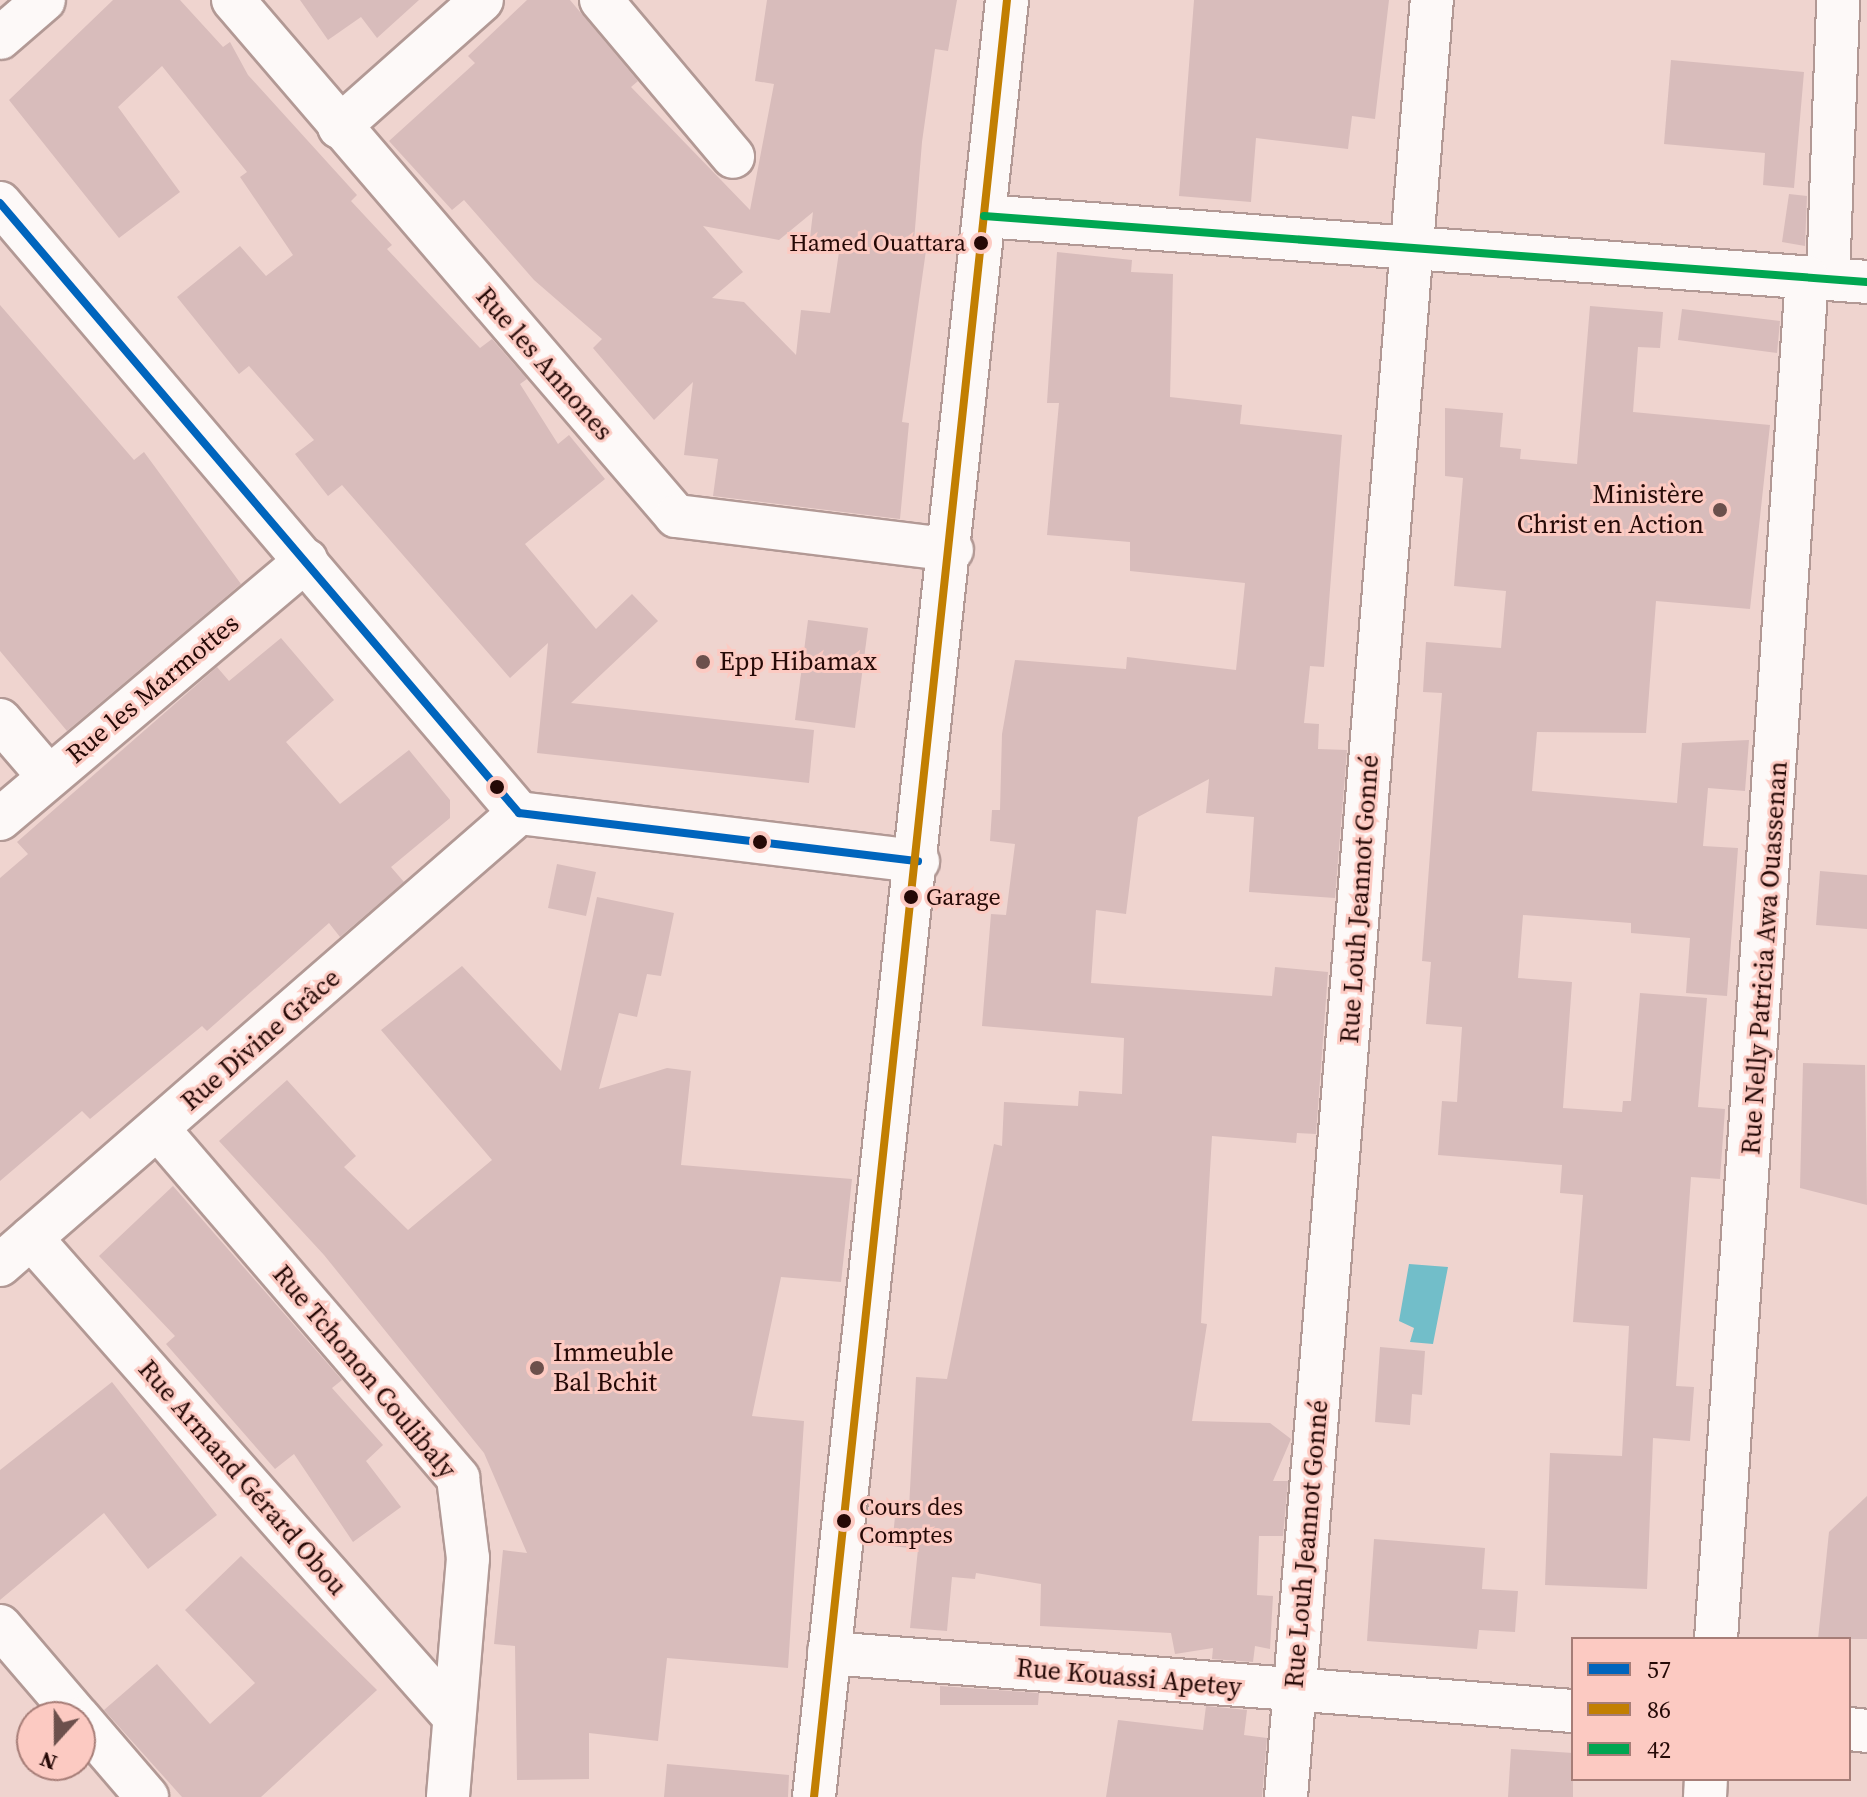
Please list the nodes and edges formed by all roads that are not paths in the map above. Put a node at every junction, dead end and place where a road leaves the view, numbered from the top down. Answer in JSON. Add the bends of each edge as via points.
{"nodes":[{"id":1,"x":44,"y":0,"type":"edge"},
{"id":2,"x":233,"y":0,"type":"edge"},
{"id":3,"x":482,"y":0,"type":"edge"},
{"id":4,"x":601,"y":0,"type":"edge"},
{"id":5,"x":1007,"y":0,"type":"edge"},
{"id":6,"x":1432,"y":0,"type":"edge"},
{"id":7,"x":1838,"y":0,"type":"edge"},
{"id":8,"x":0,"y":38,"type":"edge"},
{"id":9,"x":339,"y":127,"type":"junction"},
{"id":10,"x":733,"y":157,"type":"dead end"},
{"id":11,"x":0,"y":203,"type":"edge"},
{"id":12,"x":984,"y":216,"type":"junction"},
{"id":13,"x":1410,"y":252,"type":"junction"},
{"id":14,"x":1834,"y":279,"type":"edge"},
{"id":15,"x":952,"y":550,"type":"junction"},
{"id":16,"x":306,"y":560,"type":"junction"},
{"id":17,"x":0,"y":720,"type":"edge"},
{"id":18,"x":49,"y":777,"type":"junction"},
{"id":19,"x":519,"y":813,"type":"junction"},
{"id":20,"x":0,"y":819,"type":"edge"},
{"id":21,"x":918,"y":861,"type":"junction"},
{"id":22,"x":159,"y":1130,"type":"junction"},
{"id":23,"x":31,"y":1238,"type":"junction"},
{"id":24,"x":0,"y":1265,"type":"edge"},
{"id":25,"x":0,"y":1626,"type":"edge"},
{"id":26,"x":1716,"y":1637,"type":"edge"},
{"id":27,"x":829,"y":1653,"type":"junction"},
{"id":28,"x":1295,"y":1691,"type":"junction"},
{"id":29,"x":64,"y":1701,"type":"edge"},
{"id":30,"x":1571,"y":1711,"type":"edge"},
{"id":31,"x":454,"y":1717,"type":"junction"},
{"id":32,"x":96,"y":1738,"type":"edge"},
{"id":33,"x":147,"y":1797,"type":"edge"},
{"id":34,"x":448,"y":1797,"type":"edge"},
{"id":35,"x":814,"y":1797,"type":"edge"},
{"id":36,"x":1286,"y":1797,"type":"edge"}],
"edges":[{"from":1,"to":8,"type":"street"},
{"from":2,"to":9,"type":"street","name":"Rue les Annones"},
{"from":3,"to":9,"type":"street"},
{"from":4,"to":10,"type":"street"},
{"from":5,"to":12,"type":"street"},
{"from":6,"to":13,"type":"street","name":"Rue Louh Jeannot Gonné"},
{"from":7,"to":14,"type":"street","name":"Rue Nelly Patricia Awa Ouassenan"},
{"from":9,"to":15,"type":"street","name":"Rue les Annones","via":[[676,516]]},
{"from":11,"to":16,"type":"street"},
{"from":12,"to":13,"type":"street"},
{"from":12,"to":15,"type":"street"},
{"from":13,"to":14,"type":"street"},
{"from":13,"to":28,"type":"street","name":"Rue Louh Jeannot Gonné"},
{"from":14,"to":26,"type":"street","name":"Rue Nelly Patricia Awa Ouassenan"},
{"from":15,"to":21,"type":"street"},
{"from":16,"to":18,"type":"street","name":"Rue les Marmottes"},
{"from":16,"to":19,"type":"street"},
{"from":17,"to":18,"type":"street"},
{"from":18,"to":20,"type":"street","name":"Rue les Marmottes"},
{"from":19,"to":21,"type":"street"},
{"from":19,"to":22,"type":"street","name":"Rue Divine Grâce"},
{"from":21,"to":27,"type":"street","via":[[871,1229]]},
{"from":22,"to":23,"type":"street","name":"Rue Divine Grâce"},
{"from":22,"to":31,"type":"street","name":"Rue Tchonon Coulibaly","via":[[458,1478],[468,1558]]},
{"from":23,"to":24,"type":"street","name":"Rue Divine Grâce"},
{"from":23,"to":31,"type":"street","name":"Rue Armand Gérard Obou"},
{"from":25,"to":29,"type":"street"},
{"from":27,"to":28,"type":"street","name":"Rue Kouassi Apetey"},
{"from":27,"to":35,"type":"street"},
{"from":28,"to":30,"type":"street","name":"Rue Kouassi Apetey"},
{"from":28,"to":36,"type":"street","name":"Rue Louh Jeannot Gonné"},
{"from":31,"to":34,"type":"street","name":"Rue Tchonon Coulibaly"},
{"from":32,"to":33,"type":"street"}]}
